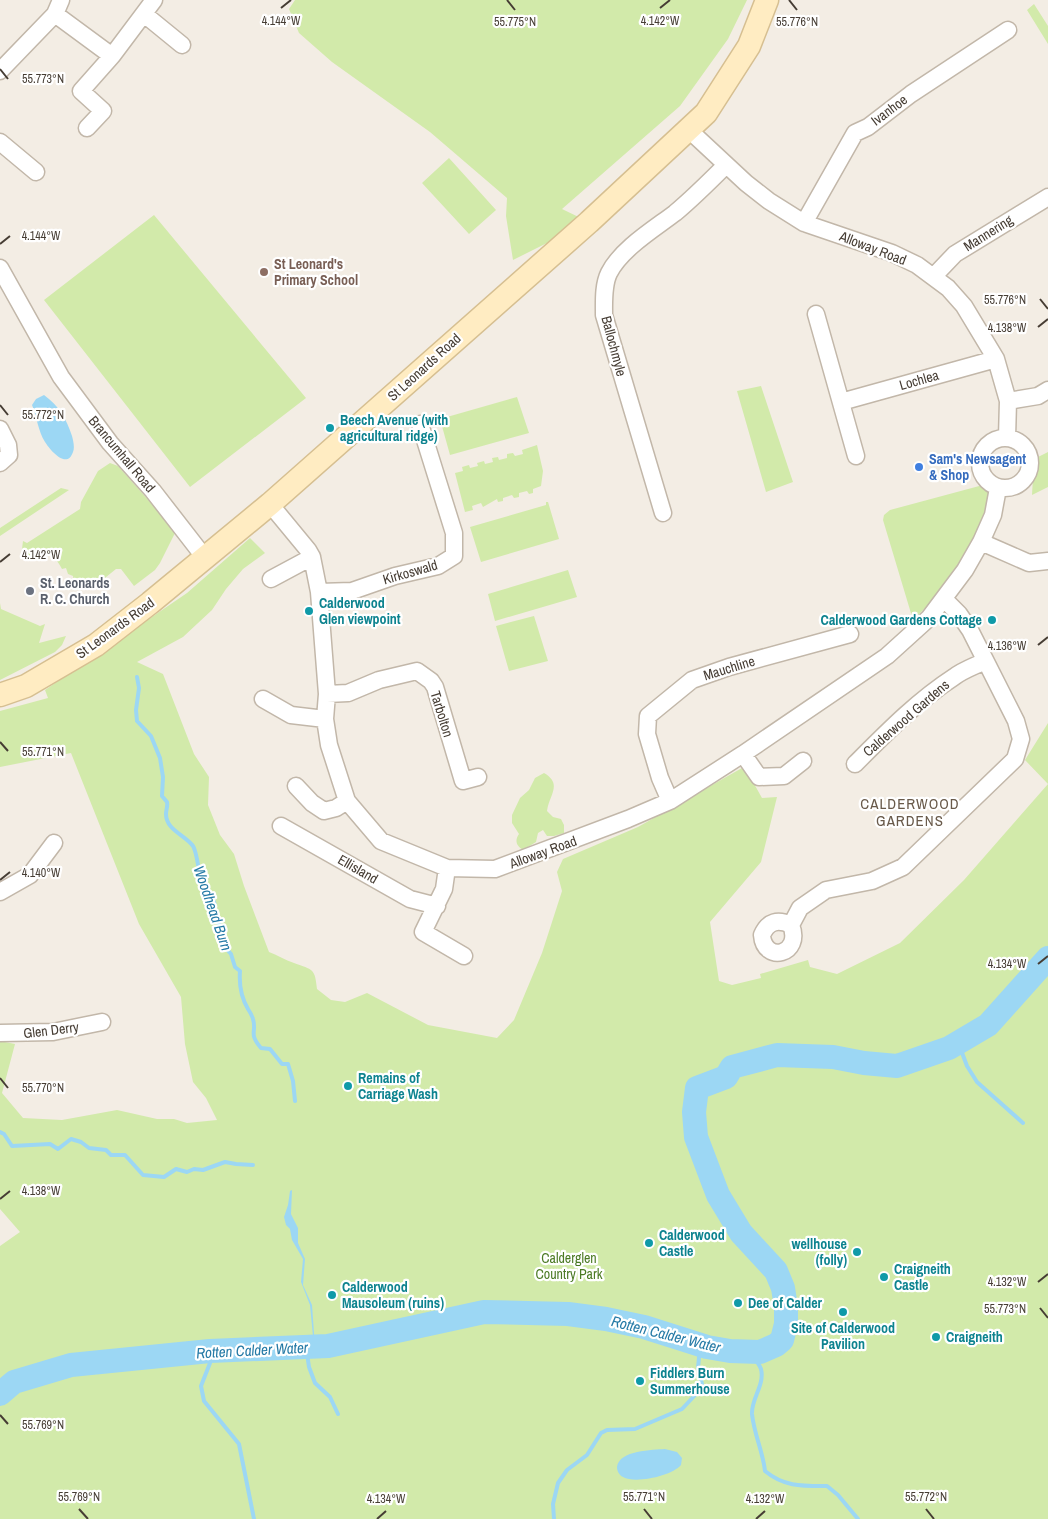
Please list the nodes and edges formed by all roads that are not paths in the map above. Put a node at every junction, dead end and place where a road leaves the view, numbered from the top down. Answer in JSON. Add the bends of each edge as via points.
{"nodes":[{"id":1,"x":154,"y":0,"type":"edge"},
{"id":2,"x":767,"y":0,"type":"edge"},
{"id":3,"x":58,"y":7,"type":"edge"},
{"id":4,"x":144,"y":14,"type":"junction"},
{"id":5,"x":1008,"y":30,"type":"dead end"},
{"id":6,"x":182,"y":45,"type":"dead end"},
{"id":7,"x":112,"y":56,"type":"junction"},
{"id":8,"x":2,"y":64,"type":"edge"},
{"id":9,"x":87,"y":128,"type":"dead end"},
{"id":10,"x":689,"y":130,"type":"junction"},
{"id":11,"x":0,"y":142,"type":"edge"},
{"id":12,"x":726,"y":165,"type":"junction"},
{"id":13,"x":36,"y":172,"type":"dead end"},
{"id":14,"x":1048,"y":197,"type":"edge"},
{"id":15,"x":804,"y":223,"type":"junction"},
{"id":16,"x":1,"y":272,"type":"edge"},
{"id":17,"x":934,"y":276,"type":"junction"},
{"id":18,"x":816,"y":314,"type":"dead end"},
{"id":19,"x":996,"y":359,"type":"junction"},
{"id":20,"x":1048,"y":390,"type":"edge"},
{"id":21,"x":1008,"y":401,"type":"junction"},
{"id":22,"x":841,"y":402,"type":"junction"},
{"id":23,"x":420,"y":424,"type":"dead end"},
{"id":24,"x":0,"y":430,"type":"edge"},
{"id":25,"x":1007,"y":438,"type":"junction"},
{"id":26,"x":856,"y":456,"type":"dead end"},
{"id":27,"x":0,"y":463,"type":"edge"},
{"id":28,"x":998,"y":488,"type":"junction"},
{"id":29,"x":270,"y":504,"type":"junction"},
{"id":30,"x":663,"y":513,"type":"dead end"},
{"id":31,"x":981,"y":542,"type":"junction"},
{"id":32,"x":312,"y":557,"type":"junction"},
{"id":33,"x":205,"y":558,"type":"junction"},
{"id":34,"x":1048,"y":561,"type":"edge"},
{"id":35,"x":271,"y":579,"type":"dead end"},
{"id":36,"x":319,"y":592,"type":"junction"},
{"id":37,"x":944,"y":599,"type":"junction"},
{"id":38,"x":850,"y":634,"type":"dead end"},
{"id":39,"x":985,"y":661,"type":"junction"},
{"id":40,"x":327,"y":694,"type":"junction"},
{"id":41,"x":0,"y":695,"type":"edge"},
{"id":42,"x":263,"y":699,"type":"dead end"},
{"id":43,"x":325,"y":719,"type":"junction"},
{"id":44,"x":744,"y":754,"type":"junction"},
{"id":45,"x":803,"y":761,"type":"dead end"},
{"id":46,"x":855,"y":764,"type":"dead end"},
{"id":47,"x":478,"y":778,"type":"dead end"},
{"id":48,"x":296,"y":786,"type":"dead end"},
{"id":49,"x":346,"y":801,"type":"junction"},
{"id":50,"x":670,"y":801,"type":"junction"},
{"id":51,"x":281,"y":826,"type":"dead end"},
{"id":52,"x":54,"y":843,"type":"dead end"},
{"id":53,"x":448,"y":868,"type":"junction"},
{"id":54,"x":0,"y":892,"type":"edge"},
{"id":55,"x":437,"y":906,"type":"junction"},
{"id":56,"x":791,"y":925,"type":"dead end"},
{"id":57,"x":464,"y":956,"type":"dead end"},
{"id":58,"x":102,"y":1022,"type":"dead end"},
{"id":59,"x":0,"y":1034,"type":"edge"}],
"edges":[{"from":1,"to":4,"type":"street"},
{"from":2,"to":10,"type":"street","name":"St Leonards Road","via":[[748,49],[706,113]]},
{"from":3,"to":7,"type":"street"},
{"from":3,"to":8,"type":"street"},
{"from":4,"to":6,"type":"street"},
{"from":4,"to":7,"type":"street"},
{"from":5,"to":15,"type":"street","name":"Ivanhoe","via":[[855,133]]},
{"from":7,"to":9,"type":"street","via":[[81,91],[103,111]]},
{"from":10,"to":12,"type":"street","name":"Alloway Road"},
{"from":10,"to":29,"type":"street","name":"St Leonards Road"},
{"from":11,"to":13,"type":"street"},
{"from":12,"to":15,"type":"street","name":"Alloway Road","via":[[769,201]]},
{"from":12,"to":30,"type":"street","name":"Ballochmyle","via":[[704,188],[623,255],[609,273],[606,287],[604,315]]},
{"from":14,"to":17,"type":"street","name":"Mannering","via":[[955,254]]},
{"from":15,"to":17,"type":"street","name":"Alloway Road","via":[[892,253]]},
{"from":16,"to":33,"type":"street","name":"Brancumhall Road","via":[[61,377],[110,443],[153,491]]},
{"from":17,"to":19,"type":"street","name":"Alloway Road","via":[[964,306]]},
{"from":18,"to":22,"type":"street"},
{"from":19,"to":21,"type":"street","name":"Alloway Road"},
{"from":19,"to":22,"type":"street","name":"Lochlea"},
{"from":20,"to":21,"type":"street","via":[[1038,396]]},
{"from":21,"to":25,"type":"street","name":"Alloway Road"},
{"from":22,"to":26,"type":"street"},
{"from":23,"to":36,"type":"street","name":"Kirkoswald","via":[[454,532],[454,556],[438,566],[352,591]]},
{"from":24,"to":27,"type":"street","via":[[9,450],[9,455]]},
{"from":25,"to":28,"type":"street","via":[[991,442],[981,455],[981,472]]},
{"from":25,"to":28,"type":"street","via":[[1026,449],[1029,470],[1020,483],[1006,489]]},
{"from":28,"to":31,"type":"street","name":"Alloway Road","via":[[993,515]]},
{"from":29,"to":32,"type":"street","name":"Alloway Road"},
{"from":29,"to":33,"type":"street","name":"St Leonards Road"},
{"from":31,"to":34,"type":"street","via":[[1029,563]]},
{"from":31,"to":37,"type":"street","name":"Alloway Road"},
{"from":32,"to":35,"type":"street"},
{"from":32,"to":36,"type":"street","name":"Alloway Road"},
{"from":33,"to":41,"type":"street","name":"St Leonards Road","via":[[96,645],[26,686]]},
{"from":36,"to":40,"type":"street","name":"Alloway Road"},
{"from":37,"to":39,"type":"street","via":[[970,630]]},
{"from":37,"to":44,"type":"street","name":"Alloway Road","via":[[929,618],[887,656]]},
{"from":38,"to":50,"type":"street","name":"Mauchline","via":[[692,680],[648,716],[647,734]]},
{"from":39,"to":46,"type":"street","name":"Calderwood Gardens","via":[[956,675],[931,693]]},
{"from":39,"to":56,"type":"street","via":[[1016,721],[1020,739],[1015,759],[903,867],[872,881],[826,890],[800,908]]},
{"from":40,"to":43,"type":"street","name":"Alloway Road"},
{"from":40,"to":47,"type":"street","name":"Tarbolton","via":[[348,693],[379,680],[416,671],[435,687],[462,781]]},
{"from":42,"to":43,"type":"street","via":[[291,715]]},
{"from":43,"to":49,"type":"street","name":"Alloway Road"},
{"from":44,"to":45,"type":"street","via":[[759,776],[784,776]]},
{"from":44,"to":50,"type":"street","name":"Alloway Road"},
{"from":48,"to":49,"type":"street","via":[[324,812]]},
{"from":49,"to":53,"type":"street","name":"Alloway Road","via":[[381,841]]},
{"from":50,"to":53,"type":"street","name":"Alloway Road","via":[[495,870]]},
{"from":51,"to":55,"type":"street","name":"Ellisland","via":[[410,899]]},
{"from":52,"to":54,"type":"street","via":[[30,875]]},
{"from":53,"to":55,"type":"street"},
{"from":55,"to":57,"type":"street","via":[[423,932]]},
{"from":58,"to":59,"type":"street","name":"Glen Derry","via":[[53,1032]]}]}
